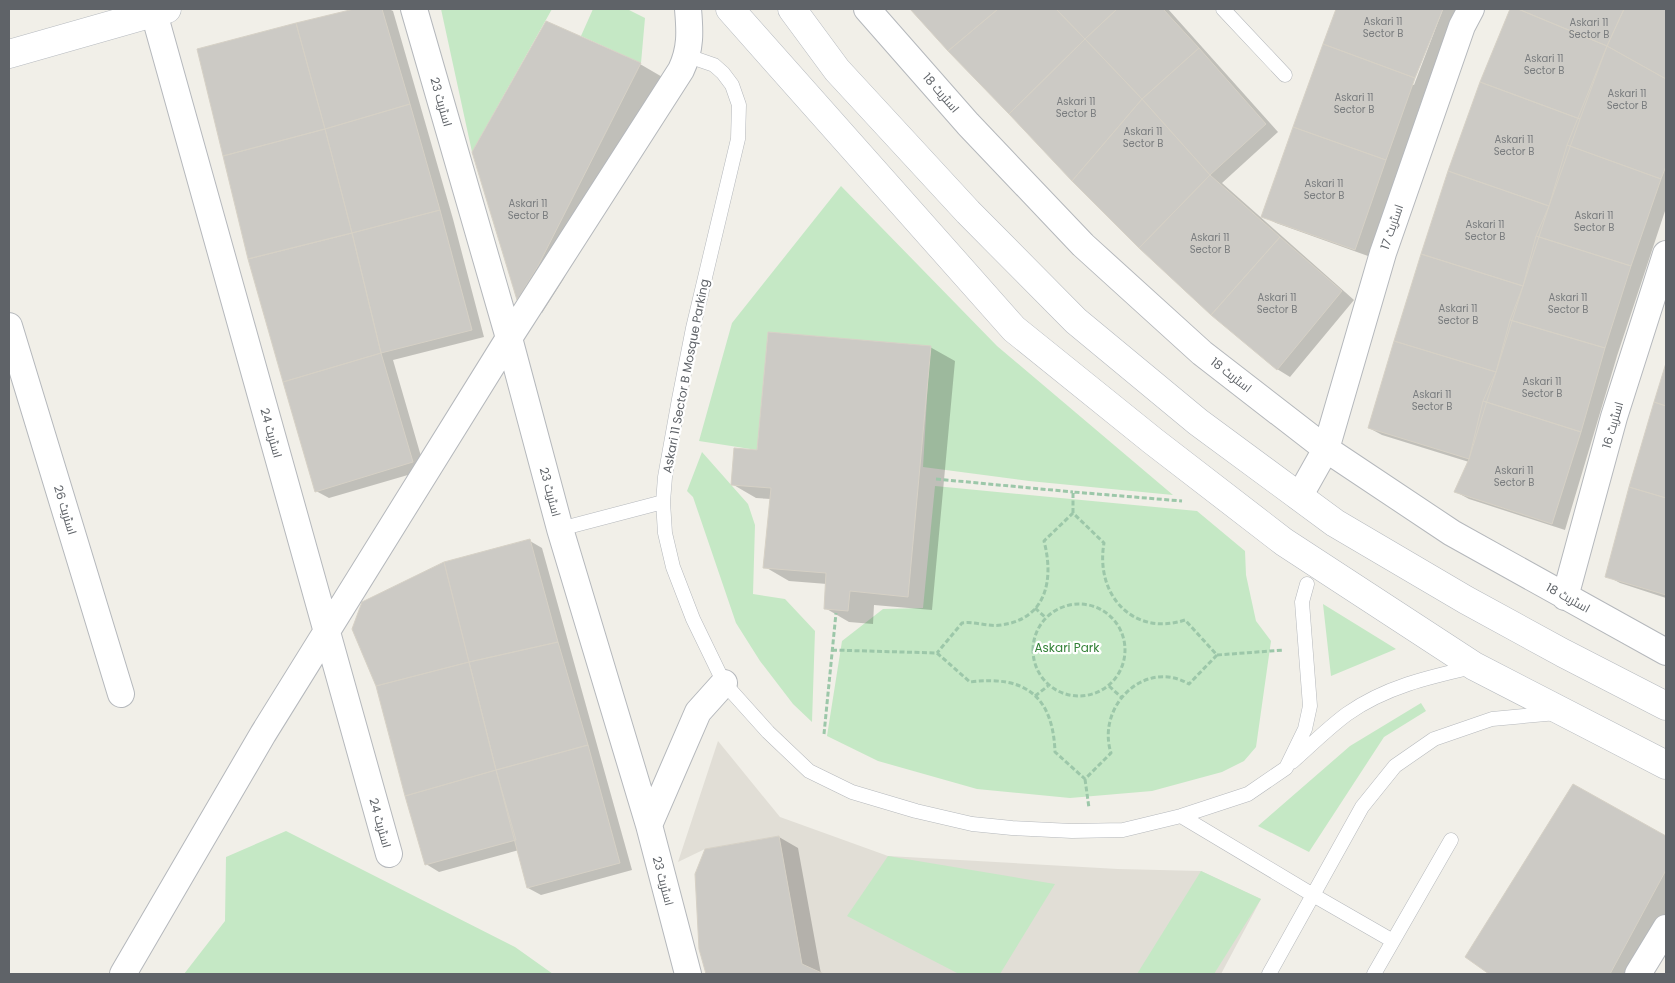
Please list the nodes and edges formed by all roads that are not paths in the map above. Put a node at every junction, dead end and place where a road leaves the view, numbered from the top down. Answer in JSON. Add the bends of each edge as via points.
{"nodes":[{"id":1,"x":414,"y":9,"type":"edge"},
{"id":2,"x":688,"y":9,"type":"edge"},
{"id":3,"x":730,"y":9,"type":"edge"},
{"id":4,"x":792,"y":9,"type":"edge"},
{"id":5,"x":867,"y":9,"type":"edge"},
{"id":6,"x":1223,"y":9,"type":"edge"},
{"id":7,"x":1471,"y":9,"type":"edge"},
{"id":8,"x":161,"y":11,"type":"edge"},
{"id":9,"x":9,"y":54,"type":"edge"},
{"id":10,"x":688,"y":56,"type":"junction"},
{"id":11,"x":1285,"y":75,"type":"dead end"},
{"id":12,"x":1666,"y":254,"type":"edge"},
{"id":13,"x":9,"y":326,"type":"edge"},
{"id":14,"x":509,"y":338,"type":"junction"},
{"id":15,"x":1326,"y":449,"type":"junction"},
{"id":16,"x":1299,"y":497,"type":"junction"},
{"id":17,"x":663,"y":502,"type":"junction"},
{"id":18,"x":560,"y":529,"type":"junction"},
{"id":19,"x":1307,"y":584,"type":"dead end"},
{"id":20,"x":1565,"y":597,"type":"junction"},
{"id":21,"x":327,"y":634,"type":"junction"},
{"id":22,"x":1666,"y":652,"type":"edge"},
{"id":23,"x":1474,"y":666,"type":"junction"},
{"id":24,"x":724,"y":683,"type":"junction"},
{"id":25,"x":121,"y":694,"type":"dead end"},
{"id":26,"x":1666,"y":706,"type":"edge"},
{"id":27,"x":1566,"y":713,"type":"junction"},
{"id":28,"x":1666,"y":766,"type":"edge"},
{"id":29,"x":1286,"y":768,"type":"junction"},
{"id":30,"x":1181,"y":816,"type":"junction"},
{"id":31,"x":649,"y":825,"type":"junction"},
{"id":32,"x":1451,"y":840,"type":"dead end"},
{"id":33,"x":389,"y":854,"type":"dead end"},
{"id":34,"x":1313,"y":895,"type":"junction"},
{"id":35,"x":1666,"y":928,"type":"edge"},
{"id":36,"x":1392,"y":941,"type":"junction"},
{"id":37,"x":123,"y":974,"type":"edge"},
{"id":38,"x":688,"y":974,"type":"edge"},
{"id":39,"x":1269,"y":974,"type":"edge"},
{"id":40,"x":1374,"y":974,"type":"edge"},
{"id":41,"x":1638,"y":974,"type":"edge"}],
"edges":[{"from":1,"to":14,"type":"street","name":"اسٹریٹ 23"},
{"from":2,"to":10,"type":"street"},
{"from":3,"to":23,"type":"street","via":[[1014,329],[1284,542]]},
{"from":4,"to":16,"type":"street","via":[[836,70],[968,212],[1076,321],[1198,422]]},
{"from":5,"to":15,"type":"street","name":"اسٹریٹ 18","via":[[968,124],[1083,245],[1202,353]]},
{"from":6,"to":11,"type":"lane"},
{"from":7,"to":15,"type":"street","name":"اسٹریٹ 17","via":[[1462,26],[1383,253]]},
{"from":8,"to":9,"type":"street"},
{"from":8,"to":21,"type":"street","name":"اسٹریٹ 24"},
{"from":10,"to":14,"type":"street"},
{"from":10,"to":17,"type":"lane","name":"Askari 11 Sector B Mosque Parking","via":[[714,65],[732,85],[739,105],[738,139],[693,328]]},
{"from":12,"to":20,"type":"street","name":"اسٹریٹ 16","via":[[1614,417]]},
{"from":13,"to":25,"type":"street","name":"اسٹریٹ 26"},
{"from":14,"to":18,"type":"street","name":"اسٹریٹ 23"},
{"from":14,"to":21,"type":"street"},
{"from":15,"to":16,"type":"street","name":"اسٹریٹ 17"},
{"from":15,"to":20,"type":"street","name":"اسٹریٹ 18","via":[[1452,533]]},
{"from":16,"to":26,"type":"street","via":[[1335,523],[1466,600]]},
{"from":17,"to":18,"type":"lane"},
{"from":17,"to":24,"type":"lane","name":"Askari 11 Sector B Mosque Parking","via":[[665,532],[673,567]]},
{"from":18,"to":31,"type":"street","name":"اسٹریٹ 23"},
{"from":19,"to":29,"type":"lane","name":"Askari 11 Sector B Mosque Parking","via":[[1302,602],[1310,706],[1305,729]]},
{"from":20,"to":22,"type":"street","name":"اسٹریٹ 18"},
{"from":21,"to":33,"type":"street","name":"اسٹریٹ 24"},
{"from":21,"to":37,"type":"street","via":[[264,734]]},
{"from":23,"to":27,"type":"street"},
{"from":23,"to":29,"type":"lane","via":[[1386,692],[1347,714]]},
{"from":24,"to":30,"type":"lane","name":"Askari 11 Sector B Mosque Parking","via":[[809,771],[852,792],[972,824],[1021,828],[1123,830]]},
{"from":24,"to":31,"type":"street","via":[[698,712]]},
{"from":27,"to":28,"type":"street"},
{"from":27,"to":34,"type":"lane","via":[[1492,719],[1434,739],[1396,766],[1362,807]]},
{"from":29,"to":30,"type":"lane","name":"Askari 11 Sector B Mosque Parking","via":[[1248,794]]},
{"from":30,"to":34,"type":"lane"},
{"from":31,"to":38,"type":"street","name":"اسٹریٹ 23"},
{"from":32,"to":36,"type":"lane"},
{"from":34,"to":36,"type":"lane"},
{"from":34,"to":39,"type":"lane"},
{"from":35,"to":41,"type":"street"},
{"from":36,"to":40,"type":"lane"}]}
